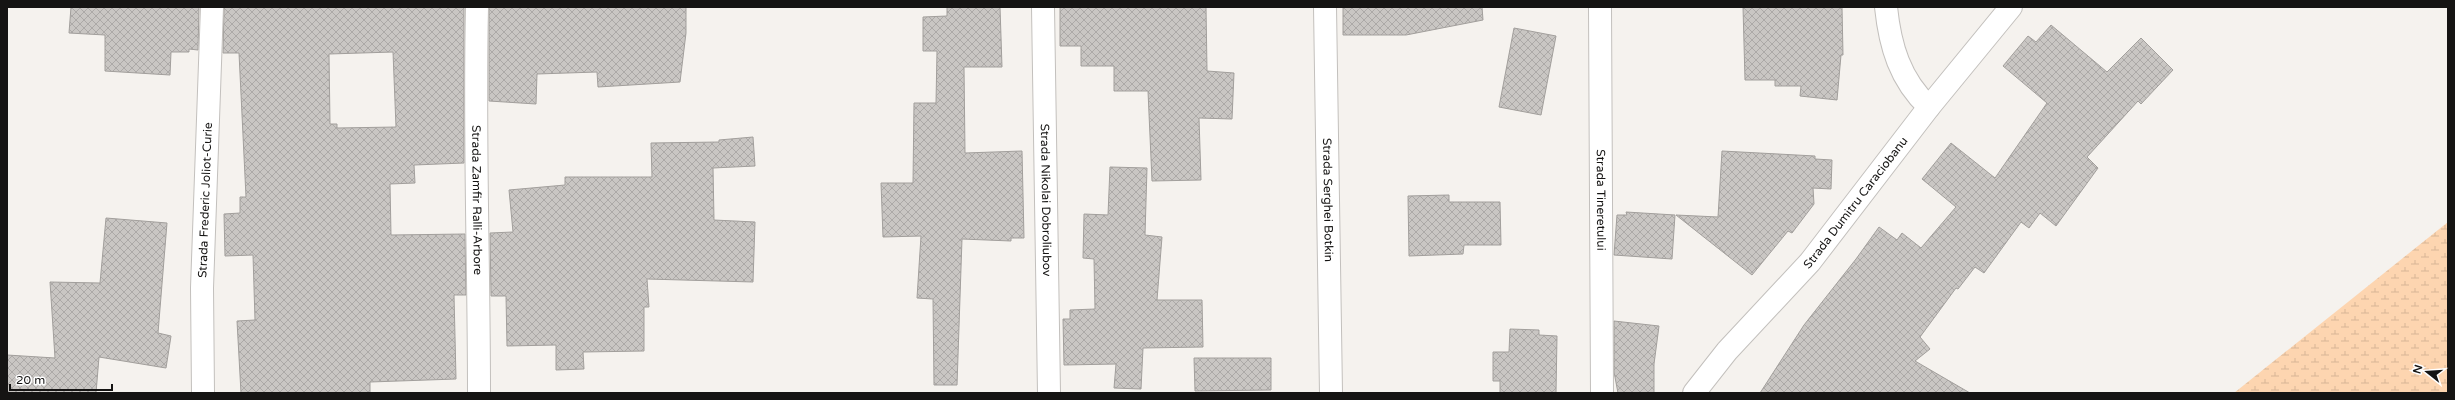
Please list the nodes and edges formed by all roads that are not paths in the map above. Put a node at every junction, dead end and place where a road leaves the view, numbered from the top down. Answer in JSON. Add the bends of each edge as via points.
{"nodes":[{"id":1,"x":212,"y":7,"type":"edge"},
{"id":2,"x":477,"y":7,"type":"edge"},
{"id":3,"x":1043,"y":7,"type":"edge"},
{"id":4,"x":1325,"y":7,"type":"edge"},
{"id":5,"x":1600,"y":7,"type":"edge"},
{"id":6,"x":1886,"y":7,"type":"edge"},
{"id":7,"x":2011,"y":7,"type":"edge"},
{"id":8,"x":1929,"y":108,"type":"junction"},
{"id":9,"x":203,"y":393,"type":"edge"},
{"id":10,"x":479,"y":393,"type":"edge"},
{"id":11,"x":1049,"y":393,"type":"edge"},
{"id":12,"x":1331,"y":393,"type":"edge"},
{"id":13,"x":1602,"y":393,"type":"edge"},
{"id":14,"x":1694,"y":393,"type":"edge"}],
"edges":[{"from":1,"to":9,"type":"street","name":"Strada Frederic Joliot-Curie","via":[[202,288]]},
{"from":2,"to":10,"type":"street","name":"Strada Zamfir Ralli-Arbore","via":[[475,83]]},
{"from":3,"to":11,"type":"street","name":"Strada Nikolai Dobroliubov"},
{"from":4,"to":12,"type":"street","name":"Strada Serghei Botkin"},
{"from":5,"to":13,"type":"street","name":"Strada Tineretului"},
{"from":6,"to":8,"type":"street","via":[[1896,58],[1906,82]]},
{"from":7,"to":8,"type":"street","name":"Strada Dumitru Caraciobanu"},
{"from":8,"to":14,"type":"street","name":"Strada Dumitru Caraciobanu","via":[[1810,262],[1727,351]]}]}
